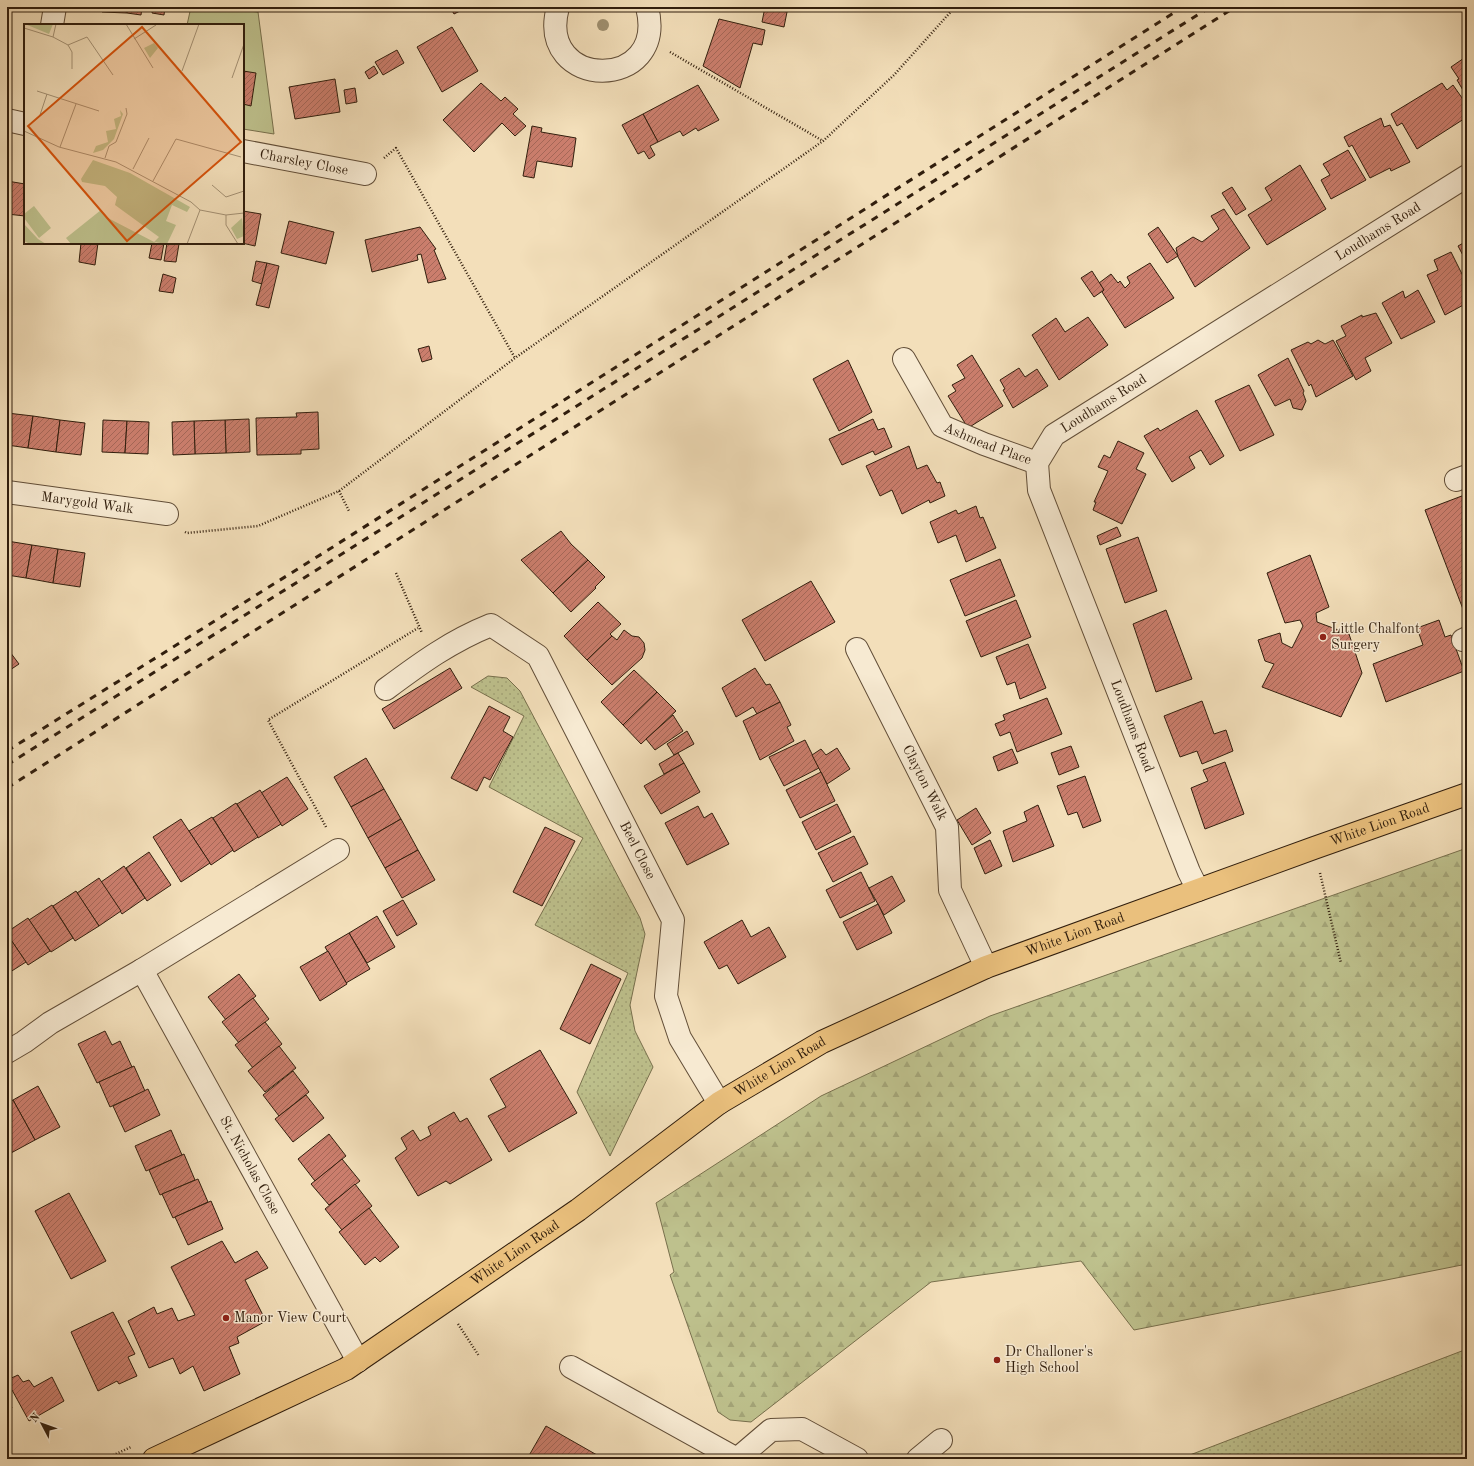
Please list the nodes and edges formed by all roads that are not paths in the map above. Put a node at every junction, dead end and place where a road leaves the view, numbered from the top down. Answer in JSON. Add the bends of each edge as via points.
{"nodes":[{"id":1,"x":55,"y":7,"type":"edge"},
{"id":2,"x":558,"y":7,"type":"edge"},
{"id":3,"x":647,"y":7,"type":"edge"},
{"id":4,"x":52,"y":24,"type":"edge"},
{"id":5,"x":7,"y":120,"type":"edge"},
{"id":6,"x":24,"y":124,"type":"edge"},
{"id":7,"x":244,"y":151,"type":"edge"},
{"id":8,"x":365,"y":174,"type":"road end"},
{"id":9,"x":1467,"y":176,"type":"edge"},
{"id":10,"x":904,"y":359,"type":"dead end"},
{"id":11,"x":1037,"y":463,"type":"junction"},
{"id":12,"x":7,"y":492,"type":"edge"},
{"id":13,"x":167,"y":514,"type":"road end"},
{"id":14,"x":857,"y":649,"type":"dead end"},
{"id":15,"x":386,"y":688,"type":"dead end"},
{"id":16,"x":1467,"y":794,"type":"edge"},
{"id":17,"x":338,"y":850,"type":"road end"},
{"id":18,"x":1198,"y":890,"type":"junction"},
{"id":19,"x":986,"y":967,"type":"junction"},
{"id":20,"x":142,"y":970,"type":"junction"},
{"id":21,"x":7,"y":1052,"type":"edge"},
{"id":22,"x":719,"y":1103,"type":"junction"},
{"id":23,"x":358,"y":1361,"type":"junction"},
{"id":24,"x":571,"y":1367,"type":"dead end"},
{"id":25,"x":941,"y":1440,"type":"dead end"},
{"id":26,"x":154,"y":1459,"type":"edge"},
{"id":27,"x":737,"y":1459,"type":"edge"},
{"id":28,"x":857,"y":1459,"type":"edge"},
{"id":29,"x":918,"y":1459,"type":"edge"}],
"edges":[{"from":1,"to":4,"type":"street"},
{"from":2,"to":3,"type":"street","via":[[554,20],[556,36],[562,50],[573,62],[587,70],[603,72],[618,69],[643,51],[649,39],[650,19]]},
{"from":5,"to":6,"type":"street"},
{"from":7,"to":8,"type":"street","name":"Charsley Close"},
{"from":9,"to":11,"type":"street","name":"Loudhams Road","via":[[1054,435]]},
{"from":10,"to":11,"type":"street","name":"Ashmead Place","via":[[942,426]]},
{"from":11,"to":18,"type":"street","name":"Loudhams Road","via":[[1039,490]]},
{"from":12,"to":13,"type":"street","name":"Marygold Walk"},
{"from":14,"to":19,"type":"street","name":"Clayton Walk","via":[[947,827],[950,890]]},
{"from":15,"to":22,"type":"street","name":"Beel Close","via":[[434,654],[491,625],[538,656],[673,920],[666,996],[680,1038]]},
{"from":16,"to":18,"type":"main road","name":"White Lion Road"},
{"from":17,"to":20,"type":"street"},
{"from":18,"to":19,"type":"main road","name":"White Lion Road"},
{"from":19,"to":22,"type":"main road","name":"White Lion Road","via":[[822,1042]]},
{"from":20,"to":21,"type":"street","via":[[50,1023]]},
{"from":20,"to":23,"type":"street","name":"St. Nicholas Close"},
{"from":22,"to":23,"type":"main road","name":"White Lion Road","via":[[578,1210]]},
{"from":23,"to":26,"type":"main road","name":"White Lion Road","via":[[346,1369]]},
{"from":24,"to":27,"type":"street"},
{"from":25,"to":29,"type":"street"},
{"from":27,"to":28,"type":"street","via":[[771,1430],[802,1429]]}]}
